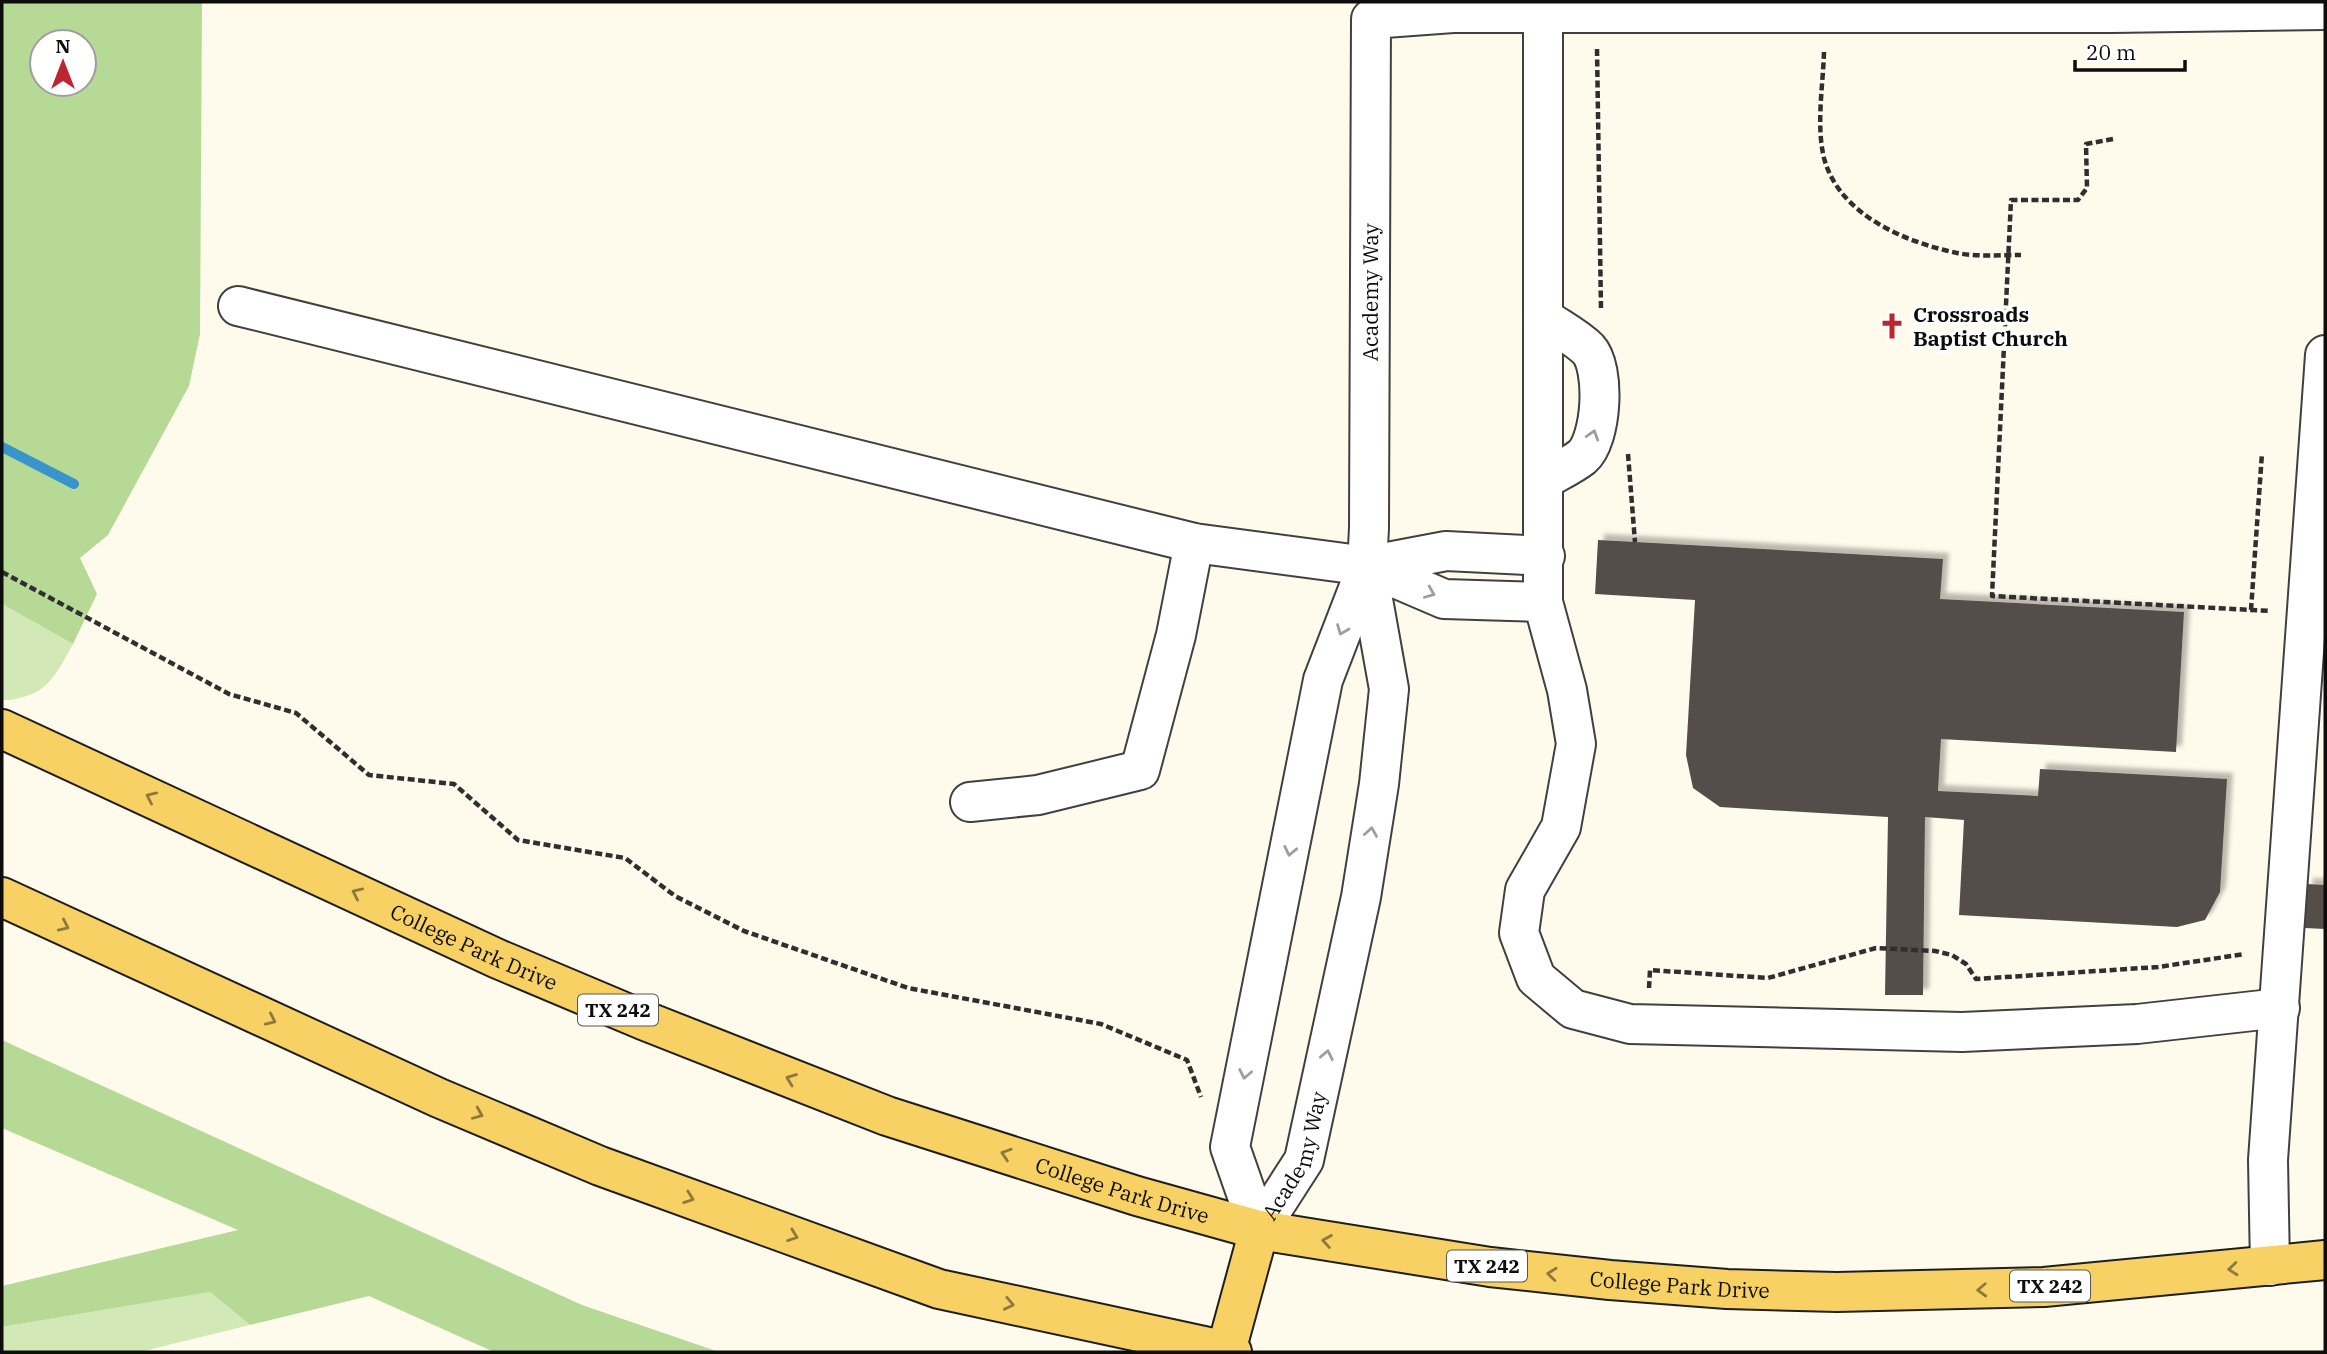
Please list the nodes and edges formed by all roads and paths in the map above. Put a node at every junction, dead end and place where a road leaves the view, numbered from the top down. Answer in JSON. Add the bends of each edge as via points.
{"nodes":[{"id":1,"x":2325,"y":10,"type":"edge"},
{"id":2,"x":1543,"y":13,"type":"junction"},
{"id":3,"x":1596,"y":13,"type":"junction"},
{"id":4,"x":1826,"y":13,"type":"junction"},
{"id":5,"x":2113,"y":139,"type":"dead end"},
{"id":6,"x":2009,"y":255,"type":"junction"},
{"id":7,"x":2021,"y":255,"type":"dead end"},
{"id":8,"x":238,"y":306,"type":"dead end"},
{"id":9,"x":1601,"y":316,"type":"dead end"},
{"id":10,"x":1544,"y":318,"type":"junction"},
{"id":11,"x":2325,"y":355,"type":"edge"},
{"id":12,"x":1628,"y":448,"type":"dead end"},
{"id":13,"x":2262,"y":453,"type":"dead end"},
{"id":14,"x":1545,"y":479,"type":"junction"},
{"id":15,"x":1635,"y":542,"type":"dead end"},
{"id":16,"x":1194,"y":543,"type":"junction"},
{"id":17,"x":1545,"y":556,"type":"junction"},
{"id":18,"x":1367,"y":566,"type":"junction"},
{"id":19,"x":2,"y":572,"type":"edge"},
{"id":20,"x":1543,"y":602,"type":"junction"},
{"id":21,"x":2251,"y":610,"type":"junction"},
{"id":22,"x":2307,"y":612,"type":"junction"},
{"id":23,"x":2,"y":729,"type":"edge"},
{"id":24,"x":970,"y":802,"type":"dead end"},
{"id":25,"x":2,"y":897,"type":"edge"},
{"id":26,"x":2257,"y":953,"type":"dead end"},
{"id":27,"x":2280,"y":1008,"type":"junction"},
{"id":28,"x":1647,"y":1025,"type":"junction"},
{"id":29,"x":1203,"y":1104,"type":"dead end"},
{"id":30,"x":1259,"y":1230,"type":"junction"},
{"id":31,"x":2325,"y":1260,"type":"edge"},
{"id":32,"x":2270,"y":1266,"type":"junction"},
{"id":33,"x":1227,"y":1352,"type":"edge"}],
"edges":[{"from":1,"to":4,"type":"street"},
{"from":2,"to":3,"type":"street"},
{"from":2,"to":10,"type":"street"},
{"from":2,"to":18,"type":"street","name":"Academy Way","via":[[1371,19]]},
{"from":3,"to":4,"type":"street"},
{"from":3,"to":9,"type":"path"},
{"from":4,"to":6,"type":"path","via":[[1821,139],[1833,183],[1847,200],[1884,227],[1923,243],[1959,253]]},
{"from":5,"to":6,"type":"path","via":[[2086,144],[2088,188],[2078,200],[2011,200]]},
{"from":6,"to":7,"type":"path"},
{"from":6,"to":21,"type":"path","via":[[1992,596]]},
{"from":8,"to":16,"type":"street"},
{"from":10,"to":14,"type":"street"},
{"from":14,"to":10,"type":"street","one_way":true,"via":[[1583,456],[1594,442],[1599,370],[1590,350]]},
{"from":11,"to":22,"type":"street"},
{"from":12,"to":15,"type":"path"},
{"from":13,"to":21,"type":"path"},
{"from":14,"to":17,"type":"street"},
{"from":16,"to":18,"type":"street"},
{"from":16,"to":24,"type":"street","via":[[1176,635],[1140,771],[1038,795]]},
{"from":17,"to":18,"type":"street","via":[[1446,551]]},
{"from":17,"to":20,"type":"street"},
{"from":18,"to":20,"type":"street","one_way":true,"via":[[1444,599]]},
{"from":18,"to":30,"type":"street","name":"Academy Way","one_way":true,"via":[[1323,680],[1230,1147]]},
{"from":30,"to":18,"type":"street","name":"Academy Way","one_way":true,"via":[[1304,1160],[1361,897],[1389,690]]},
{"from":19,"to":29,"type":"path","via":[[229,694],[296,713],[369,775],[454,785],[518,840],[625,858],[676,896],[744,931],[908,988],[1101,1024],[1186,1060]]},
{"from":20,"to":28,"type":"street","via":[[1576,744],[1560,827],[1525,890],[1519,933],[1536,978],[1573,1009]]},
{"from":21,"to":22,"type":"path"},
{"from":22,"to":27,"type":"street"},
{"from":30,"to":23,"type":"main road","name":"College Park Drive","number":"TX 242","one_way":true,"via":[[887,1116],[643,1020],[498,959]]},
{"from":25,"to":33,"type":"main road","one_way":true,"via":[[439,1098],[600,1166],[939,1289]]},
{"from":26,"to":28,"type":"path","via":[[2158,967],[1976,979],[1966,964],[1952,955],[1876,948],[1769,978],[1650,970]]},
{"from":27,"to":28,"type":"street","via":[[2137,1024],[1962,1032]]},
{"from":27,"to":32,"type":"street","via":[[2268,1160]]},
{"from":32,"to":30,"type":"main road","name":"College Park Drive","number":"TX 242","one_way":true,"via":[[2044,1287],[1773,1291],[1490,1267]]},
{"from":30,"to":33,"type":"main road"},
{"from":31,"to":32,"type":"main road","name":"College Park Drive","number":"TX 242"}]}
